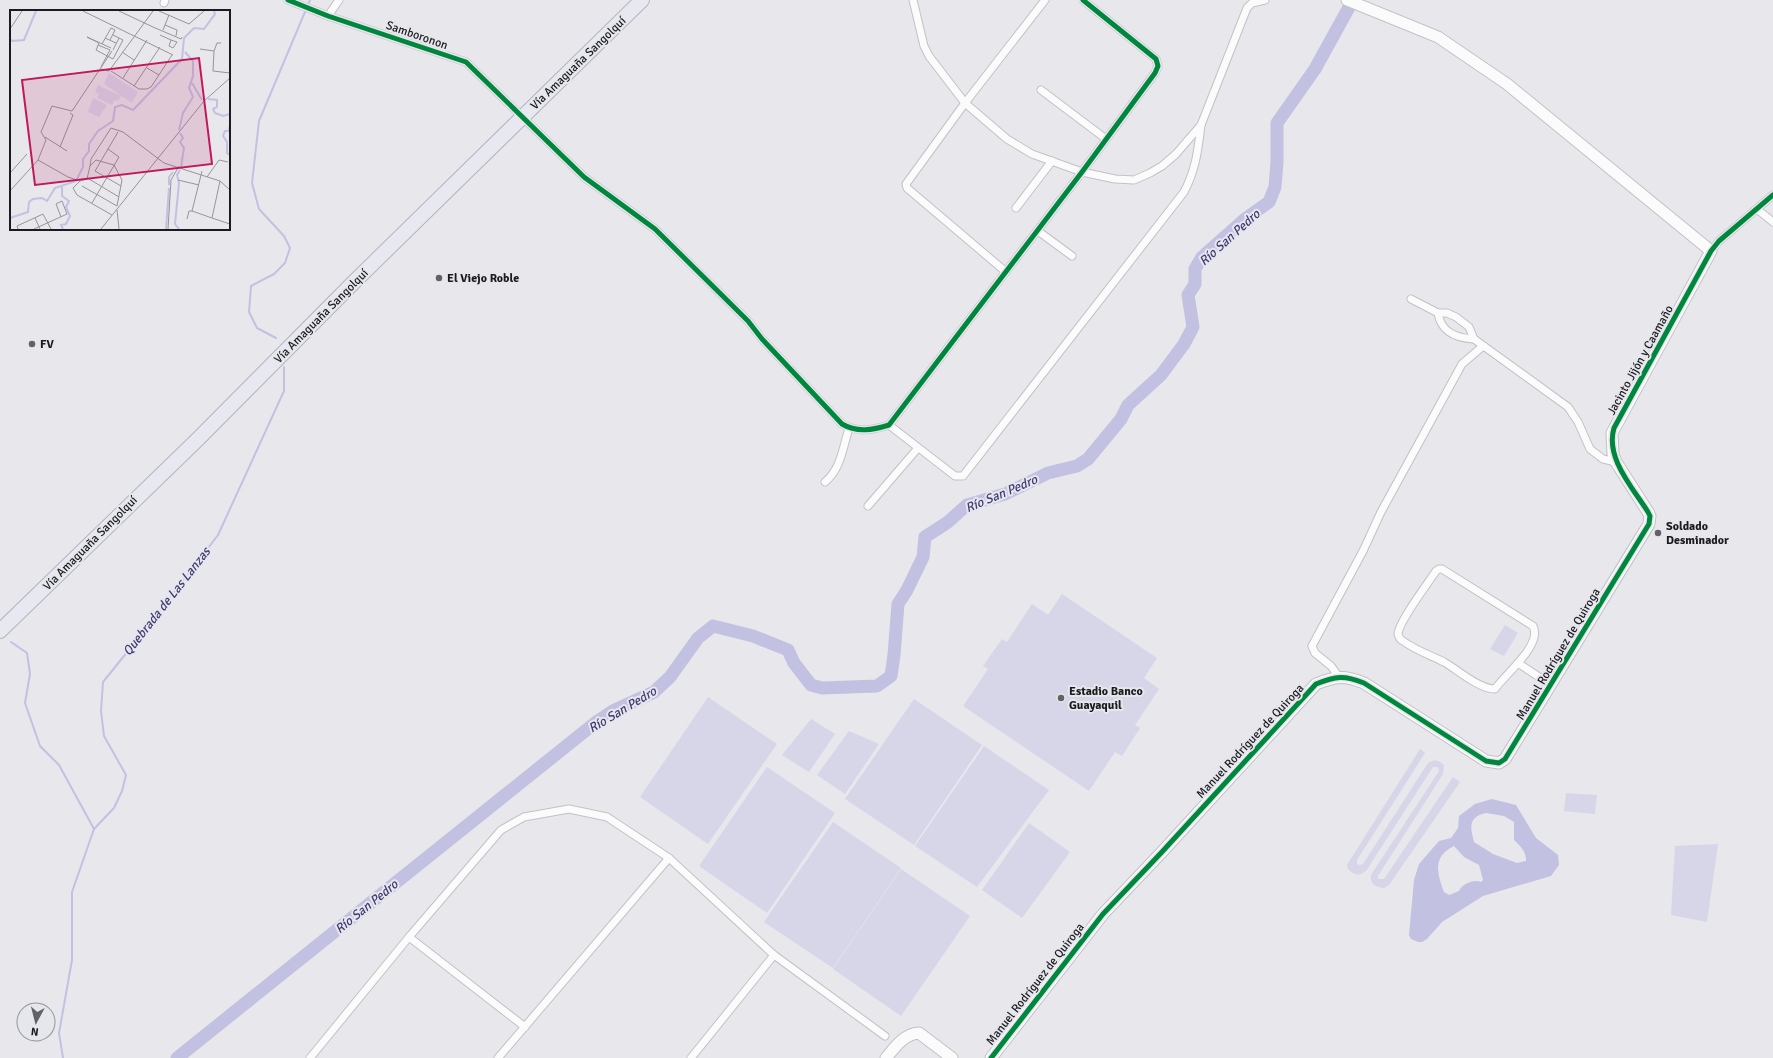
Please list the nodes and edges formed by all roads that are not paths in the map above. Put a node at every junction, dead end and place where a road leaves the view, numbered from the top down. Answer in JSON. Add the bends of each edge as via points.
{"nodes":[{"id":1,"x":339,"y":0,"type":"edge"},
{"id":2,"x":642,"y":0,"type":"edge"},
{"id":3,"x":913,"y":0,"type":"edge"},
{"id":4,"x":1045,"y":0,"type":"edge"},
{"id":5,"x":1083,"y":0,"type":"edge"},
{"id":6,"x":1265,"y":0,"type":"edge"},
{"id":7,"x":1347,"y":0,"type":"edge"},
{"id":8,"x":291,"y":1,"type":"edge"},
{"id":9,"x":325,"y":14,"type":"junction"},
{"id":10,"x":1041,"y":90,"type":"dead end"},
{"id":11,"x":966,"y":102,"type":"junction"},
{"id":12,"x":522,"y":118,"type":"junction"},
{"id":13,"x":1201,"y":125,"type":"junction"},
{"id":14,"x":1106,"y":139,"type":"junction"},
{"id":15,"x":1052,"y":161,"type":"junction"},
{"id":16,"x":1082,"y":172,"type":"junction"},
{"id":17,"x":1773,"y":195,"type":"edge"},
{"id":18,"x":1016,"y":208,"type":"dead end"},
{"id":19,"x":1757,"y":209,"type":"junction"},
{"id":20,"x":1773,"y":222,"type":"edge"},
{"id":21,"x":1038,"y":231,"type":"junction"},
{"id":22,"x":1712,"y":251,"type":"junction"},
{"id":23,"x":1072,"y":256,"type":"dead end"},
{"id":24,"x":1006,"y":272,"type":"junction"},
{"id":25,"x":1411,"y":299,"type":"dead end"},
{"id":26,"x":1438,"y":313,"type":"junction"},
{"id":27,"x":1474,"y":339,"type":"junction"},
{"id":28,"x":1483,"y":346,"type":"junction"},
{"id":29,"x":889,"y":426,"type":"junction"},
{"id":30,"x":849,"y":428,"type":"junction"},
{"id":31,"x":918,"y":448,"type":"junction"},
{"id":32,"x":1616,"y":462,"type":"junction"},
{"id":33,"x":825,"y":482,"type":"dead end"},
{"id":34,"x":868,"y":506,"type":"dead end"},
{"id":35,"x":1649,"y":524,"type":"joint"},
{"id":36,"x":0,"y":631,"type":"edge"},
{"id":37,"x":1518,"y":663,"type":"junction"},
{"id":38,"x":1339,"y":677,"type":"junction"},
{"id":39,"x":1551,"y":685,"type":"junction"},
{"id":40,"x":669,"y":858,"type":"junction"},
{"id":41,"x":409,"y":937,"type":"junction"},
{"id":42,"x":774,"y":955,"type":"junction"},
{"id":43,"x":525,"y":1027,"type":"junction"},
{"id":44,"x":885,"y":1036,"type":"dead end"},
{"id":45,"x":310,"y":1058,"type":"edge"},
{"id":46,"x":498,"y":1058,"type":"edge"},
{"id":47,"x":690,"y":1058,"type":"edge"},
{"id":48,"x":886,"y":1058,"type":"edge"},
{"id":49,"x":952,"y":1058,"type":"edge"},
{"id":50,"x":991,"y":1058,"type":"edge"}],
"edges":[{"from":1,"to":9,"type":"street"},
{"from":2,"to":12,"type":"highway","name":"Vía Amaguaña Sangolquí"},
{"from":3,"to":11,"type":"street","via":[[924,46],[929,56]]},
{"from":4,"to":11,"type":"street"},
{"from":5,"to":14,"type":"street","via":[[1156,59],[1158,66]]},
{"from":6,"to":13,"type":"street","via":[[1252,3],[1248,8]]},
{"from":7,"to":22,"type":"street","via":[[1438,37],[1507,84]]},
{"from":8,"to":9,"type":"street","name":"Samboronon"},
{"from":9,"to":12,"type":"street","name":"Samboronon","via":[[466,62]]},
{"from":10,"to":14,"type":"street"},
{"from":11,"to":15,"type":"street","via":[[1007,139],[1032,154]]},
{"from":11,"to":24,"type":"street","via":[[906,184],[907,188]]},
{"from":12,"to":30,"type":"street","name":"Samboronon","via":[[584,177],[655,229],[748,320],[762,339],[842,424]]},
{"from":12,"to":36,"type":"highway","name":"Vía Amaguaña Sangolquí"},
{"from":13,"to":16,"type":"street","via":[[1176,154],[1150,173],[1134,180]]},
{"from":13,"to":31,"type":"street","via":[[1198,157],[1184,192],[963,476],[955,476]]},
{"from":14,"to":16,"type":"street"},
{"from":15,"to":16,"type":"street"},
{"from":15,"to":18,"type":"street"},
{"from":16,"to":21,"type":"street"},
{"from":17,"to":19,"type":"street"},
{"from":19,"to":20,"type":"street"},
{"from":19,"to":22,"type":"street","via":[[1719,241]]},
{"from":21,"to":23,"type":"street"},
{"from":21,"to":24,"type":"street"},
{"from":22,"to":32,"type":"street","name":"Jacinto Jijón y Caamaño","via":[[1614,428],[1612,445]]},
{"from":24,"to":29,"type":"street"},
{"from":25,"to":26,"type":"street"},
{"from":26,"to":27,"type":"street","via":[[1448,313],[1466,324]]},
{"from":26,"to":27,"type":"street","via":[[1439,322],[1445,330],[1453,335]]},
{"from":27,"to":28,"type":"street"},
{"from":28,"to":32,"type":"street","via":[[1568,407],[1590,449],[1603,459]]},
{"from":28,"to":38,"type":"street","via":[[1462,364],[1381,512],[1312,646],[1315,653],[1331,666]]},
{"from":29,"to":30,"type":"street","via":[[857,430]]},
{"from":29,"to":31,"type":"street"},
{"from":30,"to":33,"type":"street","via":[[838,465]]},
{"from":31,"to":34,"type":"street"},
{"from":32,"to":35,"type":"street","name":"Jacinto Jijón y Caamaño","via":[[1648,512]]},
{"from":35,"to":39,"type":"street","name":"Manuel Rodríguez de Quiroga"},
{"from":37,"to":37,"type":"street","via":[[1495,689],[1491,689],[1412,647],[1401,640],[1398,633],[1402,622],[1436,572],[1442,569],[1533,626],[1536,631],[1535,640]]},
{"from":37,"to":39,"type":"street"},
{"from":38,"to":39,"type":"street","name":"Manuel Rodríguez de Quiroga","via":[[1364,683],[1475,755],[1494,763],[1505,759]]},
{"from":38,"to":50,"type":"street","name":"Manuel Rodríguez de Quiroga","via":[[1316,684],[1103,914]]},
{"from":40,"to":41,"type":"street","via":[[607,817],[569,809],[524,817],[501,830]]},
{"from":40,"to":42,"type":"street"},
{"from":40,"to":43,"type":"street"},
{"from":41,"to":43,"type":"street"},
{"from":41,"to":45,"type":"street"},
{"from":42,"to":44,"type":"street"},
{"from":42,"to":47,"type":"street"},
{"from":43,"to":46,"type":"street"},
{"from":48,"to":49,"type":"street","via":[[900,1042],[920,1033]]}]}
